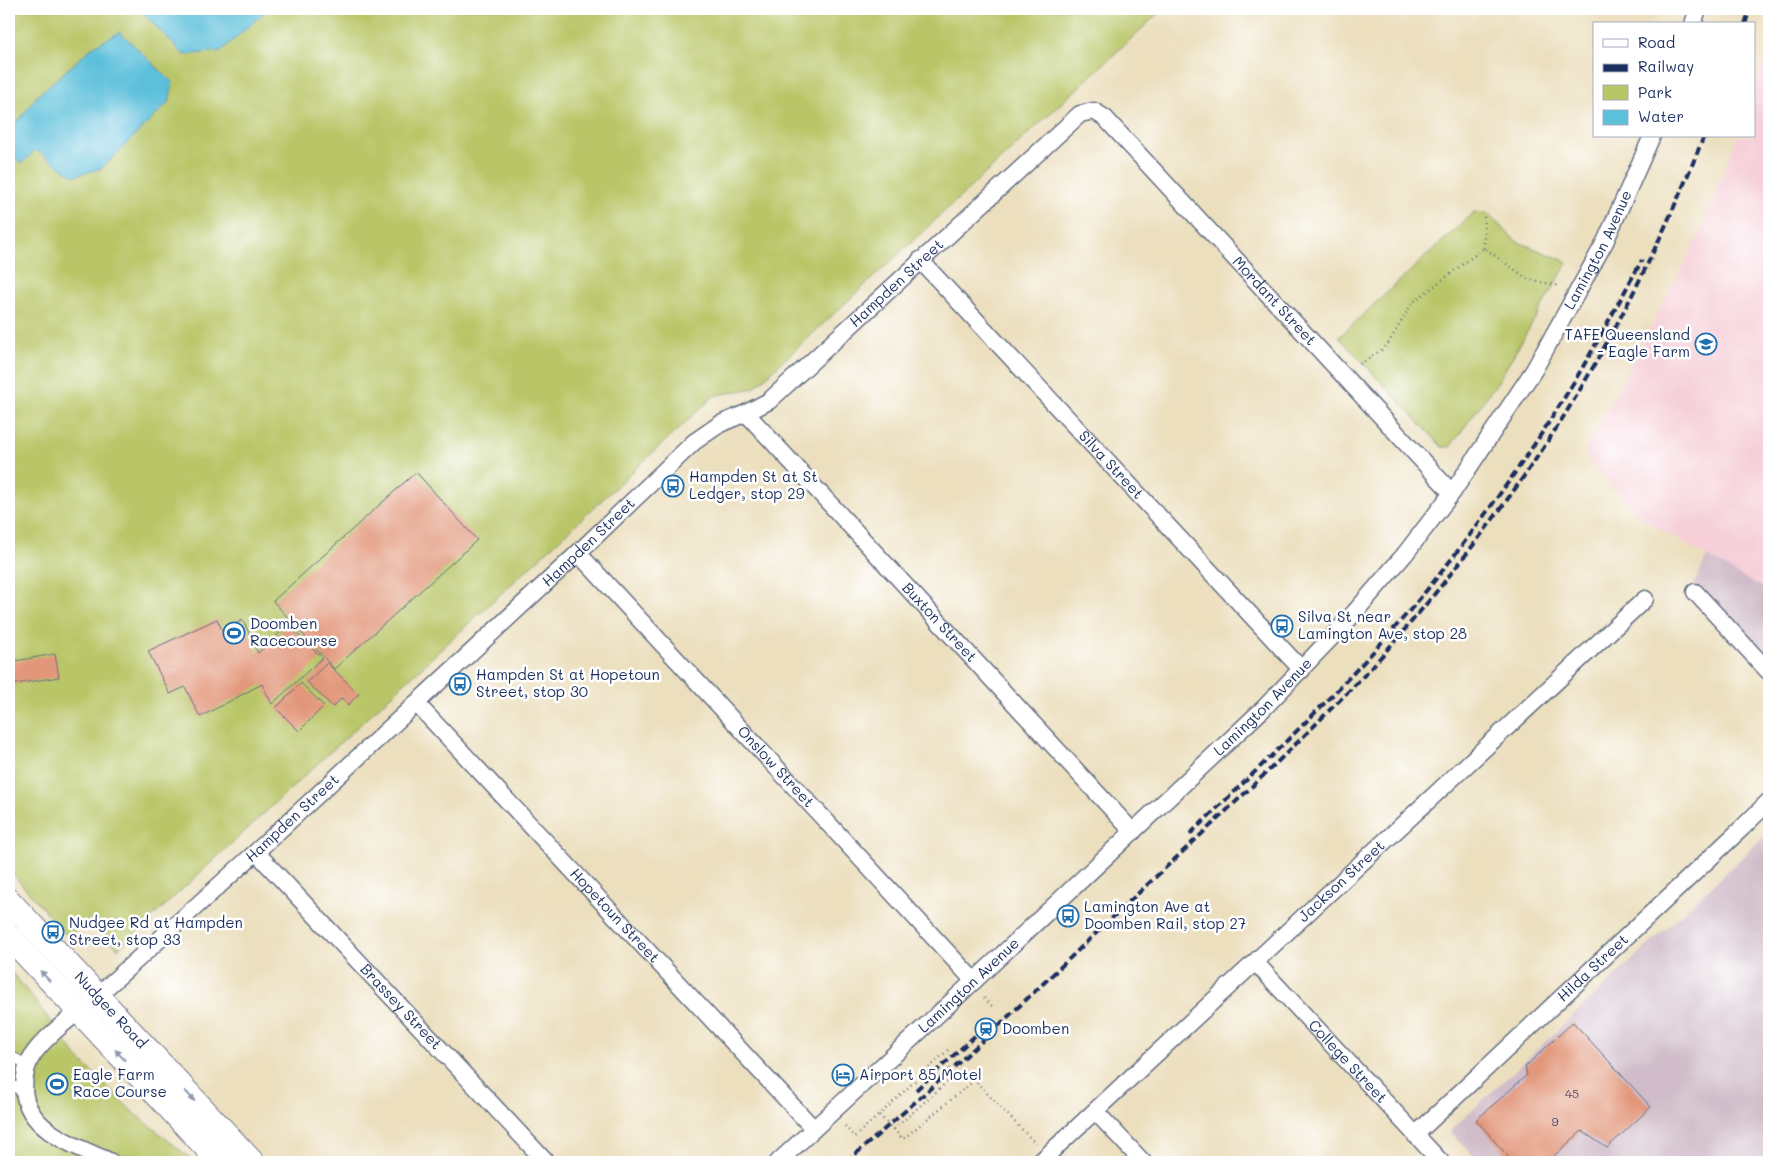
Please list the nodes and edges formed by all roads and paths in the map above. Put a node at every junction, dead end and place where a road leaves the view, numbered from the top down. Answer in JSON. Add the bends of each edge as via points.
{"nodes":[{"id":1,"x":1698,"y":9,"type":"edge"},
{"id":2,"x":1695,"y":22,"type":"edge"},
{"id":3,"x":1094,"y":111,"type":"joint"},
{"id":4,"x":1651,"y":138,"type":"edge"},
{"id":5,"x":1484,"y":214,"type":"dead end"},
{"id":6,"x":1484,"y":248,"type":"junction"},
{"id":7,"x":920,"y":260,"type":"junction"},
{"id":8,"x":1560,"y":286,"type":"dead end"},
{"id":9,"x":1360,"y":364,"type":"dead end"},
{"id":10,"x":746,"y":413,"type":"junction"},
{"id":11,"x":1452,"y":494,"type":"junction"},
{"id":12,"x":578,"y":553,"type":"junction"},
{"id":13,"x":1695,"y":592,"type":"dead end"},
{"id":14,"x":1645,"y":599,"type":"dead end"},
{"id":15,"x":1302,"y":670,"type":"junction"},
{"id":16,"x":1769,"y":672,"type":"edge"},
{"id":17,"x":416,"y":703,"type":"junction"},
{"id":18,"x":1766,"y":811,"type":"edge"},
{"id":19,"x":1133,"y":832,"type":"junction"},
{"id":20,"x":256,"y":852,"type":"junction"},
{"id":21,"x":9,"y":901,"type":"edge"},
{"id":22,"x":9,"y":936,"type":"edge"},
{"id":23,"x":1255,"y":962,"type":"junction"},
{"id":24,"x":974,"y":981,"type":"junction"},
{"id":25,"x":97,"y":996,"type":"junction"},
{"id":26,"x":984,"y":998,"type":"dead end"},
{"id":27,"x":992,"y":1006,"type":"dead end"},
{"id":28,"x":79,"y":1011,"type":"junction"},
{"id":29,"x":948,"y":1050,"type":"dead end"},
{"id":30,"x":9,"y":1054,"type":"edge"},
{"id":31,"x":28,"y":1065,"type":"junction"},
{"id":32,"x":965,"y":1066,"type":"dead end"},
{"id":33,"x":9,"y":1083,"type":"edge"},
{"id":34,"x":25,"y":1094,"type":"junction"},
{"id":35,"x":1095,"y":1111,"type":"junction"},
{"id":36,"x":879,"y":1115,"type":"junction"},
{"id":37,"x":844,"y":1126,"type":"dead end"},
{"id":38,"x":814,"y":1129,"type":"junction"},
{"id":39,"x":894,"y":1130,"type":"junction"},
{"id":40,"x":1415,"y":1135,"type":"junction"},
{"id":41,"x":1036,"y":1144,"type":"dead end"},
{"id":42,"x":111,"y":1162,"type":"edge"},
{"id":43,"x":220,"y":1162,"type":"edge"},
{"id":44,"x":252,"y":1162,"type":"edge"},
{"id":45,"x":546,"y":1162,"type":"edge"},
{"id":46,"x":778,"y":1162,"type":"edge"},
{"id":47,"x":1040,"y":1162,"type":"edge"},
{"id":48,"x":1143,"y":1162,"type":"edge"},
{"id":49,"x":1440,"y":1162,"type":"edge"}],
"edges":[{"from":1,"to":2,"type":"street"},
{"from":3,"to":7,"type":"street","name":"Hampden Street","via":[[1080,114]]},
{"from":3,"to":11,"type":"street","name":"Mordant Street","via":[[1105,118]]},
{"from":4,"to":11,"type":"street","name":"Lamington Avenue","via":[[1605,242],[1574,300],[1510,409]]},
{"from":5,"to":6,"type":"path"},
{"from":6,"to":8,"type":"path","via":[[1528,279]]},
{"from":6,"to":9,"type":"path","via":[[1412,302],[1388,344]]},
{"from":7,"to":10,"type":"street","name":"Hampden Street","via":[[769,401]]},
{"from":7,"to":15,"type":"street","name":"Silva Street"},
{"from":10,"to":12,"type":"street","name":"Hampden Street","via":[[720,424],[694,442]]},
{"from":10,"to":19,"type":"street","name":"Buxton Street"},
{"from":11,"to":15,"type":"street","name":"Lamington Avenue","via":[[1405,554]]},
{"from":12,"to":17,"type":"street","name":"Hampden Street"},
{"from":12,"to":24,"type":"street","name":"Onslow Street"},
{"from":13,"to":16,"type":"street"},
{"from":14,"to":23,"type":"street","name":"Jackson Street"},
{"from":15,"to":19,"type":"street","name":"Lamington Avenue"},
{"from":17,"to":20,"type":"street","name":"Hampden Street"},
{"from":17,"to":38,"type":"street","name":"Hopetoun Street"},
{"from":18,"to":40,"type":"street","name":"Hilda Street"},
{"from":19,"to":24,"type":"street","name":"Lamington Avenue"},
{"from":20,"to":25,"type":"street","name":"Hampden Street"},
{"from":20,"to":45,"type":"street","name":"Brassey Street"},
{"from":21,"to":25,"type":"main road","name":"Nudgee Road"},
{"from":28,"to":22,"type":"main road","name":"Nudgee Road","one_way":true},
{"from":23,"to":35,"type":"street","name":"Jackson Street"},
{"from":23,"to":40,"type":"street","name":"College Street"},
{"from":24,"to":38,"type":"street","name":"Lamington Avenue"},
{"from":25,"to":28,"type":"main road"},
{"from":25,"to":44,"type":"main road","name":"Nudgee Road","one_way":true},
{"from":26,"to":27,"type":"path"},
{"from":28,"to":31,"type":"street","via":[[39,1048]]},
{"from":43,"to":28,"type":"main road","name":"Nudgee Road","one_way":true},
{"from":29,"to":36,"type":"path","bridge":true},
{"from":30,"to":31,"type":"lane"},
{"from":31,"to":34,"type":"street","via":[[24,1079]]},
{"from":32,"to":39,"type":"path"},
{"from":33,"to":34,"type":"lane"},
{"from":34,"to":42,"type":"street","via":[[33,1114],[43,1127]]},
{"from":35,"to":47,"type":"street","name":"Jackson Street"},
{"from":35,"to":48,"type":"street"},
{"from":36,"to":37,"type":"path","via":[[854,1137]]},
{"from":36,"to":39,"type":"path","bridge":true},
{"from":38,"to":46,"type":"street","name":"Lamington Avenue"},
{"from":39,"to":41,"type":"path","bridge":true,"via":[[903,1139],[975,1080]]},
{"from":40,"to":49,"type":"street","name":"College Street"}]}
